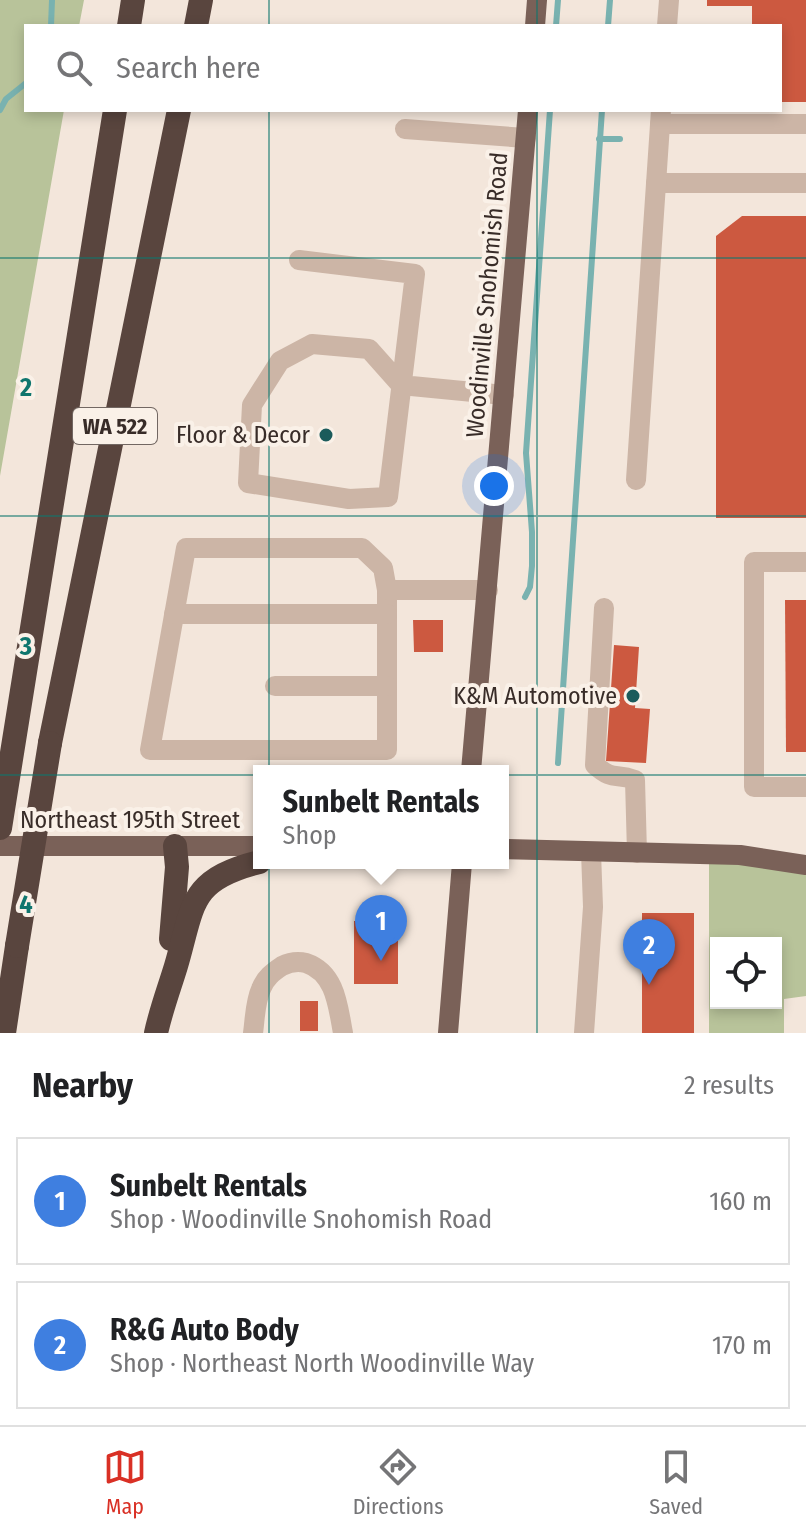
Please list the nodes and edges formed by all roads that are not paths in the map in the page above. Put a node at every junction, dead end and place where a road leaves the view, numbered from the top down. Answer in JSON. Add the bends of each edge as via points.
{"nodes":[{"id":1,"x":133,"y":0,"type":"edge"},
{"id":2,"x":201,"y":0,"type":"edge"},
{"id":3,"x":537,"y":0,"type":"edge"},
{"id":4,"x":669,"y":0,"type":"edge"},
{"id":5,"x":129,"y":24,"type":"edge"},
{"id":6,"x":196,"y":24,"type":"edge"},
{"id":7,"x":535,"y":24,"type":"edge"},
{"id":8,"x":667,"y":24,"type":"edge"},
{"id":9,"x":115,"y":112,"type":"edge"},
{"id":10,"x":179,"y":112,"type":"edge"},
{"id":11,"x":528,"y":112,"type":"edge"},
{"id":12,"x":661,"y":117,"type":"edge"},
{"id":13,"x":806,"y":124,"type":"edge"},
{"id":14,"x":405,"y":129,"type":"dead end"},
{"id":15,"x":526,"y":138,"type":"junction"},
{"id":16,"x":656,"y":183,"type":"junction"},
{"id":17,"x":806,"y":183,"type":"edge"},
{"id":18,"x":299,"y":260,"type":"dead end"},
{"id":19,"x":401,"y":385,"type":"junction"},
{"id":20,"x":504,"y":395,"type":"junction"},
{"id":21,"x":636,"y":480,"type":"dead end"},
{"id":22,"x":806,"y":562,"type":"edge"},
{"id":23,"x":387,"y":590,"type":"junction"},
{"id":24,"x":488,"y":590,"type":"junction"},
{"id":25,"x":604,"y":608,"type":"dead end"},
{"id":26,"x":174,"y":614,"type":"junction"},
{"id":27,"x":387,"y":614,"type":"junction"},
{"id":28,"x":275,"y":686,"type":"dead end"},
{"id":29,"x":387,"y":686,"type":"junction"},
{"id":30,"x":472,"y":765,"type":"edge"},
{"id":31,"x":806,"y":787,"type":"edge"},
{"id":32,"x":0,"y":828,"type":"edge"},
{"id":33,"x":0,"y":846,"type":"edge"},
{"id":34,"x":175,"y":846,"type":"junction"},
{"id":35,"x":253,"y":846,"type":"edge"},
{"id":36,"x":509,"y":849,"type":"edge"},
{"id":37,"x":591,"y":852,"type":"junction"},
{"id":38,"x":637,"y":853,"type":"junction"},
{"id":39,"x":253,"y":864,"type":"edge"},
{"id":40,"x":806,"y":865,"type":"edge"},
{"id":41,"x":462,"y":869,"type":"edge"},
{"id":42,"x":158,"y":1026,"type":"edge"},
{"id":43,"x":4,"y":1033,"type":"edge"},
{"id":44,"x":253,"y":1033,"type":"edge"},
{"id":45,"x":343,"y":1033,"type":"edge"},
{"id":46,"x":448,"y":1033,"type":"edge"},
{"id":47,"x":584,"y":1033,"type":"edge"}],
"edges":[{"from":1,"to":5,"type":"highway"},
{"from":2,"to":6,"type":"highway"},
{"from":3,"to":7,"type":"main road"},
{"from":4,"to":8,"type":"lane"},
{"from":9,"to":32,"type":"highway","number":"WA 522"},
{"from":10,"to":43,"type":"highway","number":"WA 522","bridge":true,"via":[[50,743]]},
{"from":11,"to":15,"type":"main road","name":"Woodinville Snohomish Road"},
{"from":12,"to":13,"type":"lane"},
{"from":12,"to":16,"type":"lane"},
{"from":14,"to":15,"type":"lane"},
{"from":15,"to":20,"type":"main road","name":"Woodinville Snohomish Road"},
{"from":16,"to":17,"type":"lane"},
{"from":16,"to":21,"type":"lane"},
{"from":18,"to":19,"type":"lane","via":[[415,274]]},
{"from":19,"to":19,"type":"lane","via":[[388,497],[349,499],[248,483],[252,405],[280,361],[312,344],[369,349]]},
{"from":19,"to":20,"type":"lane"},
{"from":20,"to":24,"type":"main road","name":"Woodinville Snohomish Road"},
{"from":22,"to":31,"type":"lane","via":[[754,562],[754,787]]},
{"from":23,"to":24,"type":"lane"},
{"from":23,"to":26,"type":"lane","via":[[383,568],[362,548],[186,548]]},
{"from":23,"to":27,"type":"lane"},
{"from":24,"to":30,"type":"main road","name":"Woodinville Snohomish Road"},
{"from":25,"to":38,"type":"lane","via":[[595,765],[607,776],[635,780]]},
{"from":26,"to":27,"type":"lane"},
{"from":26,"to":29,"type":"lane","via":[[150,750],[387,750]]},
{"from":27,"to":29,"type":"lane"},
{"from":28,"to":29,"type":"lane"},
{"from":33,"to":34,"type":"main road","name":"Northeast 195th Street"},
{"from":34,"to":35,"type":"main road","name":"Northeast 195th Street"},
{"from":34,"to":42,"type":"highway","via":[[171,938]]},
{"from":36,"to":37,"type":"main road"},
{"from":37,"to":38,"type":"main road"},
{"from":37,"to":47,"type":"lane","via":[[593,907]]},
{"from":38,"to":40,"type":"main road","via":[[740,855]]},
{"from":39,"to":42,"type":"highway","via":[[225,873],[198,896]]},
{"from":41,"to":46,"type":"main road"},
{"from":44,"to":45,"type":"lane","via":[[265,980],[288,963],[300,962],[329,982]]}]}
